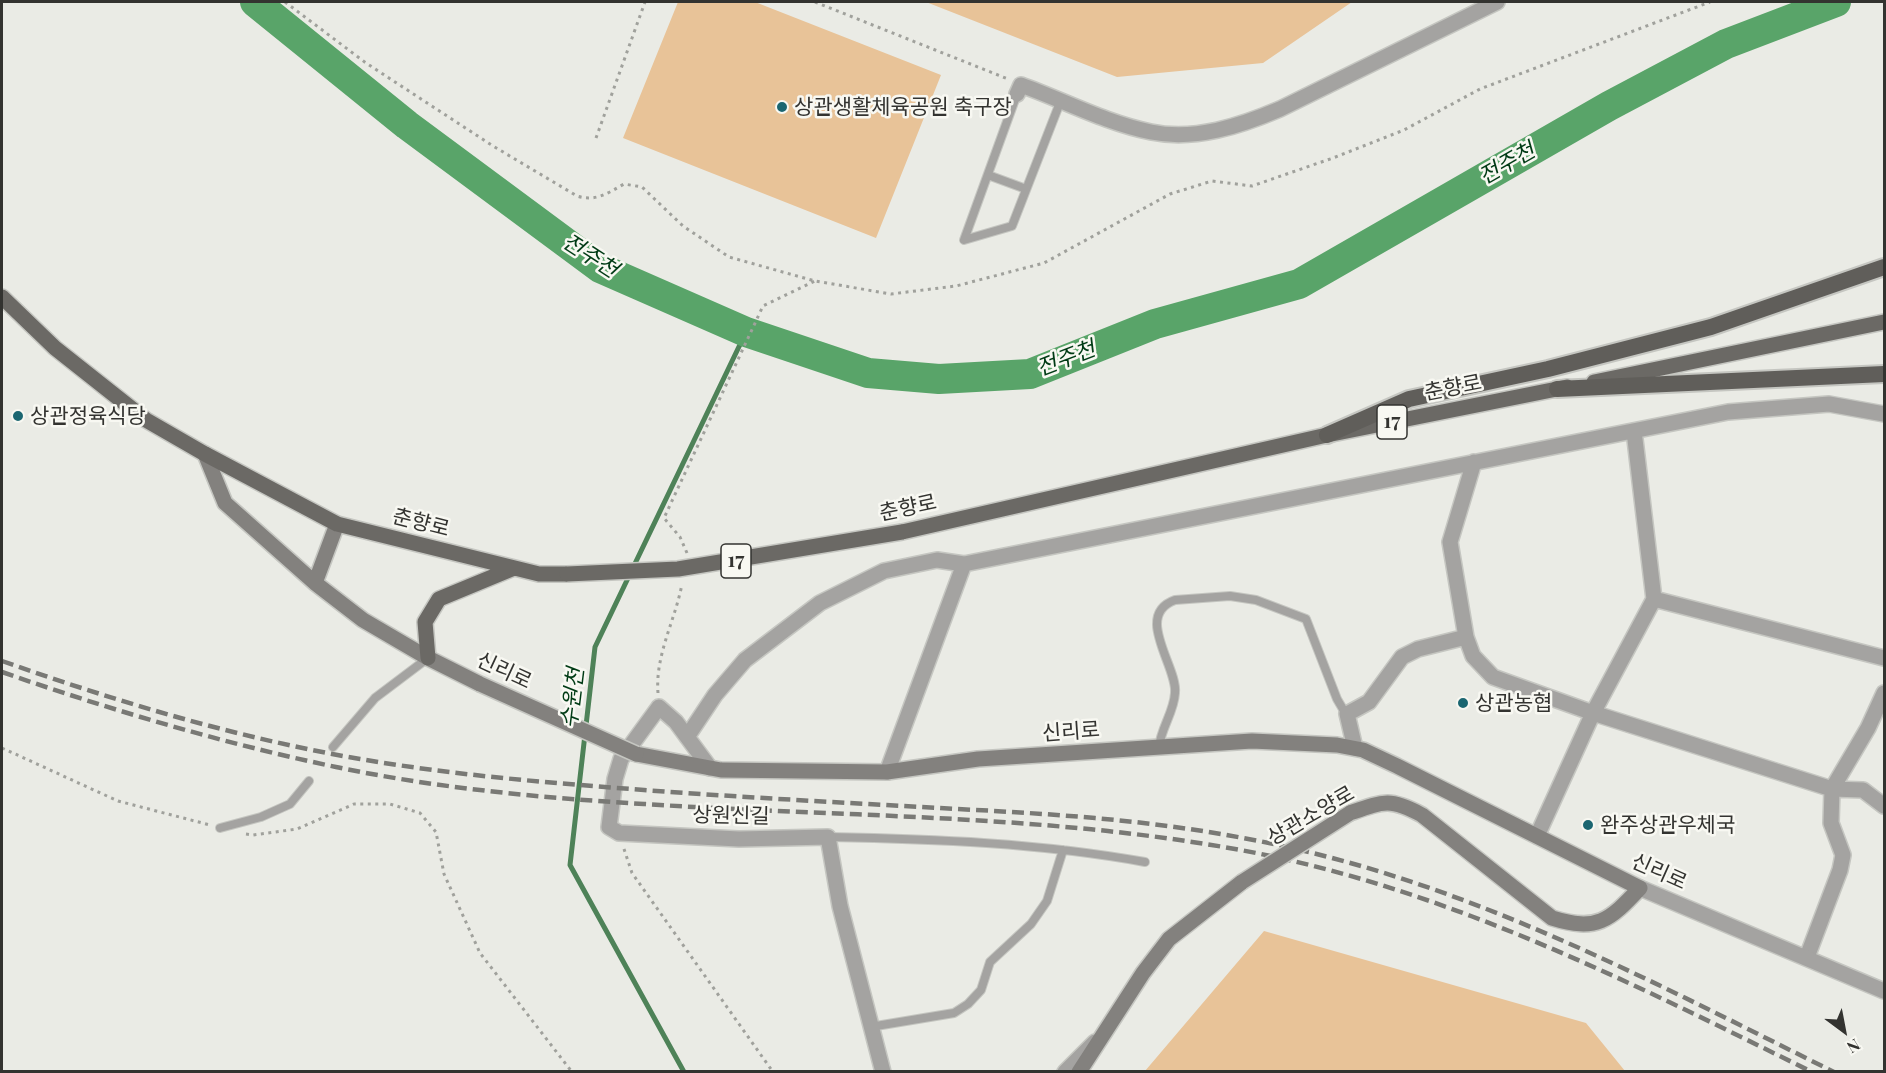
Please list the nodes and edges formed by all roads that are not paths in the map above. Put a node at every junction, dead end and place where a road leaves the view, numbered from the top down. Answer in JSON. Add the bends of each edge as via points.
{"nodes":[{"id":1,"x":1497,"y":2,"type":"edge"},
{"id":2,"x":1019,"y":89,"type":"joint"},
{"id":3,"x":1061,"y":100,"type":"junction"},
{"id":4,"x":988,"y":175,"type":"junction"},
{"id":5,"x":1026,"y":189,"type":"junction"},
{"id":6,"x":1884,"y":267,"type":"edge"},
{"id":7,"x":2,"y":297,"type":"edge"},
{"id":8,"x":1884,"y":322,"type":"edge"},
{"id":9,"x":1884,"y":374,"type":"edge"},
{"id":10,"x":1557,"y":389,"type":"junction"},
{"id":11,"x":1884,"y":414,"type":"edge"},
{"id":12,"x":1634,"y":431,"type":"junction"},
{"id":13,"x":1327,"y":435,"type":"junction"},
{"id":14,"x":205,"y":454,"type":"junction"},
{"id":15,"x":1474,"y":462,"type":"junction"},
{"id":16,"x":337,"y":524,"type":"junction"},
{"id":17,"x":964,"y":564,"type":"junction"},
{"id":18,"x":514,"y":568,"type":"junction"},
{"id":19,"x":315,"y":583,"type":"junction"},
{"id":20,"x":1654,"y":599,"type":"junction"},
{"id":21,"x":1466,"y":636,"type":"junction"},
{"id":22,"x":428,"y":658,"type":"junction"},
{"id":23,"x":1884,"y":658,"type":"edge"},
{"id":24,"x":1884,"y":693,"type":"edge"},
{"id":25,"x":1593,"y":713,"type":"junction"},
{"id":26,"x":1348,"y":717,"type":"junction"},
{"id":27,"x":687,"y":737,"type":"junction"},
{"id":28,"x":333,"y":747,"type":"dead end"},
{"id":29,"x":1159,"y":747,"type":"junction"},
{"id":30,"x":1355,"y":748,"type":"junction"},
{"id":31,"x":710,"y":768,"type":"junction"},
{"id":32,"x":887,"y":772,"type":"junction"},
{"id":33,"x":309,"y":781,"type":"dead end"},
{"id":34,"x":1832,"y":789,"type":"junction"},
{"id":35,"x":1884,"y":806,"type":"edge"},
{"id":36,"x":220,"y":828,"type":"road end"},
{"id":37,"x":1537,"y":836,"type":"junction"},
{"id":38,"x":828,"y":837,"type":"junction"},
{"id":39,"x":1063,"y":850,"type":"junction"},
{"id":40,"x":1145,"y":862,"type":"dead end"},
{"id":41,"x":1640,"y":888,"type":"junction"},
{"id":42,"x":1807,"y":957,"type":"junction"},
{"id":43,"x":1884,"y":991,"type":"edge"},
{"id":44,"x":870,"y":1028,"type":"junction"},
{"id":45,"x":1099,"y":1038,"type":"junction"},
{"id":46,"x":883,"y":1071,"type":"edge"},
{"id":47,"x":1065,"y":1071,"type":"edge"},
{"id":48,"x":1079,"y":1071,"type":"edge"}],
"edges":[{"from":1,"to":3,"type":"street","via":[[1280,109],[1212,132],[1152,132]]},
{"from":2,"to":3,"type":"street"},
{"from":2,"to":4,"type":"lane"},
{"from":3,"to":5,"type":"lane"},
{"from":4,"to":5,"type":"lane"},
{"from":4,"to":5,"type":"lane","via":[[964,240],[1012,226]]},
{"from":6,"to":13,"type":"highway","via":[[1711,327],[1548,369],[1409,399]]},
{"from":7,"to":14,"type":"main road","name":"춘향로","number":"17","via":[[105,389],[146,420]]},
{"from":8,"to":10,"type":"main road","name":"춘향로","number":"17"},
{"from":9,"to":10,"type":"highway"},
{"from":10,"to":13,"type":"main road","name":"춘향로","number":"17"},
{"from":11,"to":12,"type":"street","via":[[1829,404],[1728,412]]},
{"from":12,"to":15,"type":"street"},
{"from":12,"to":20,"type":"street"},
{"from":13,"to":18,"type":"main road","name":"춘향로","number":"17","bridge":true,"via":[[902,532],[678,569],[539,574]]},
{"from":14,"to":16,"type":"main road","name":"춘향로","number":"17"},
{"from":14,"to":19,"type":"main road","name":"신리로","via":[[225,503]]},
{"from":15,"to":17,"type":"street"},
{"from":15,"to":21,"type":"street","via":[[1450,542]]},
{"from":16,"to":18,"type":"main road","name":"춘향로","number":"17"},
{"from":16,"to":19,"type":"main road"},
{"from":17,"to":27,"type":"street","via":[[937,561],[884,570],[820,603],[745,660]]},
{"from":17,"to":32,"type":"street"},
{"from":18,"to":22,"type":"main road","via":[[439,599],[425,622]]},
{"from":19,"to":22,"type":"main road","name":"신리로","via":[[363,620]]},
{"from":20,"to":23,"type":"street"},
{"from":20,"to":25,"type":"street"},
{"from":21,"to":25,"type":"street","via":[[1473,656],[1493,677]]},
{"from":21,"to":26,"type":"street","via":[[1402,657],[1369,702],[1347,714]]},
{"from":22,"to":28,"type":"lane","via":[[375,699]]},
{"from":22,"to":31,"type":"main road","name":"신리로","bridge":true,"via":[[636,754]]},
{"from":24,"to":34,"type":"street"},
{"from":25,"to":34,"type":"street"},
{"from":25,"to":37,"type":"street"},
{"from":26,"to":29,"type":"lane","via":[[1337,699],[1306,619],[1256,600],[1230,596],[1175,600],[1163,610],[1157,630],[1176,683]]},
{"from":26,"to":30,"type":"street"},
{"from":27,"to":31,"type":"street"},
{"from":27,"to":38,"type":"street","name":"상원신길","via":[[660,707],[621,759],[609,827],[619,833],[739,839]]},
{"from":29,"to":30,"type":"main road","name":"신리로","via":[[1252,741],[1317,742]]},
{"from":29,"to":32,"type":"main road","name":"신리로","via":[[978,759]]},
{"from":30,"to":37,"type":"main road","name":"신리로"},
{"from":31,"to":32,"type":"main road","name":"신리로"},
{"from":33,"to":36,"type":"lane","via":[[290,804]]},
{"from":34,"to":35,"type":"street","via":[[1863,790]]},
{"from":34,"to":42,"type":"street","via":[[1831,823],[1843,855]]},
{"from":37,"to":41,"type":"main road","name":"신리로"},
{"from":38,"to":39,"type":"lane"},
{"from":38,"to":44,"type":"street","via":[[840,906]]},
{"from":39,"to":40,"type":"lane"},
{"from":39,"to":44,"type":"lane","via":[[1047,901],[1031,924],[990,962],[981,990],[968,1004],[954,1013]]},
{"from":41,"to":42,"type":"street","name":"신리로"},
{"from":41,"to":45,"type":"main road","name":"상관소양로","bridge":true,"via":[[1622,907],[1597,924],[1574,925],[1552,918],[1422,815],[1401,803],[1381,802],[1350,813],[1242,882],[1169,939]]},
{"from":42,"to":43,"type":"street","name":"신리로"},
{"from":44,"to":46,"type":"street"},
{"from":45,"to":47,"type":"street","name":"상관소양로"},
{"from":45,"to":48,"type":"main road","name":"상관소양로"}]}
